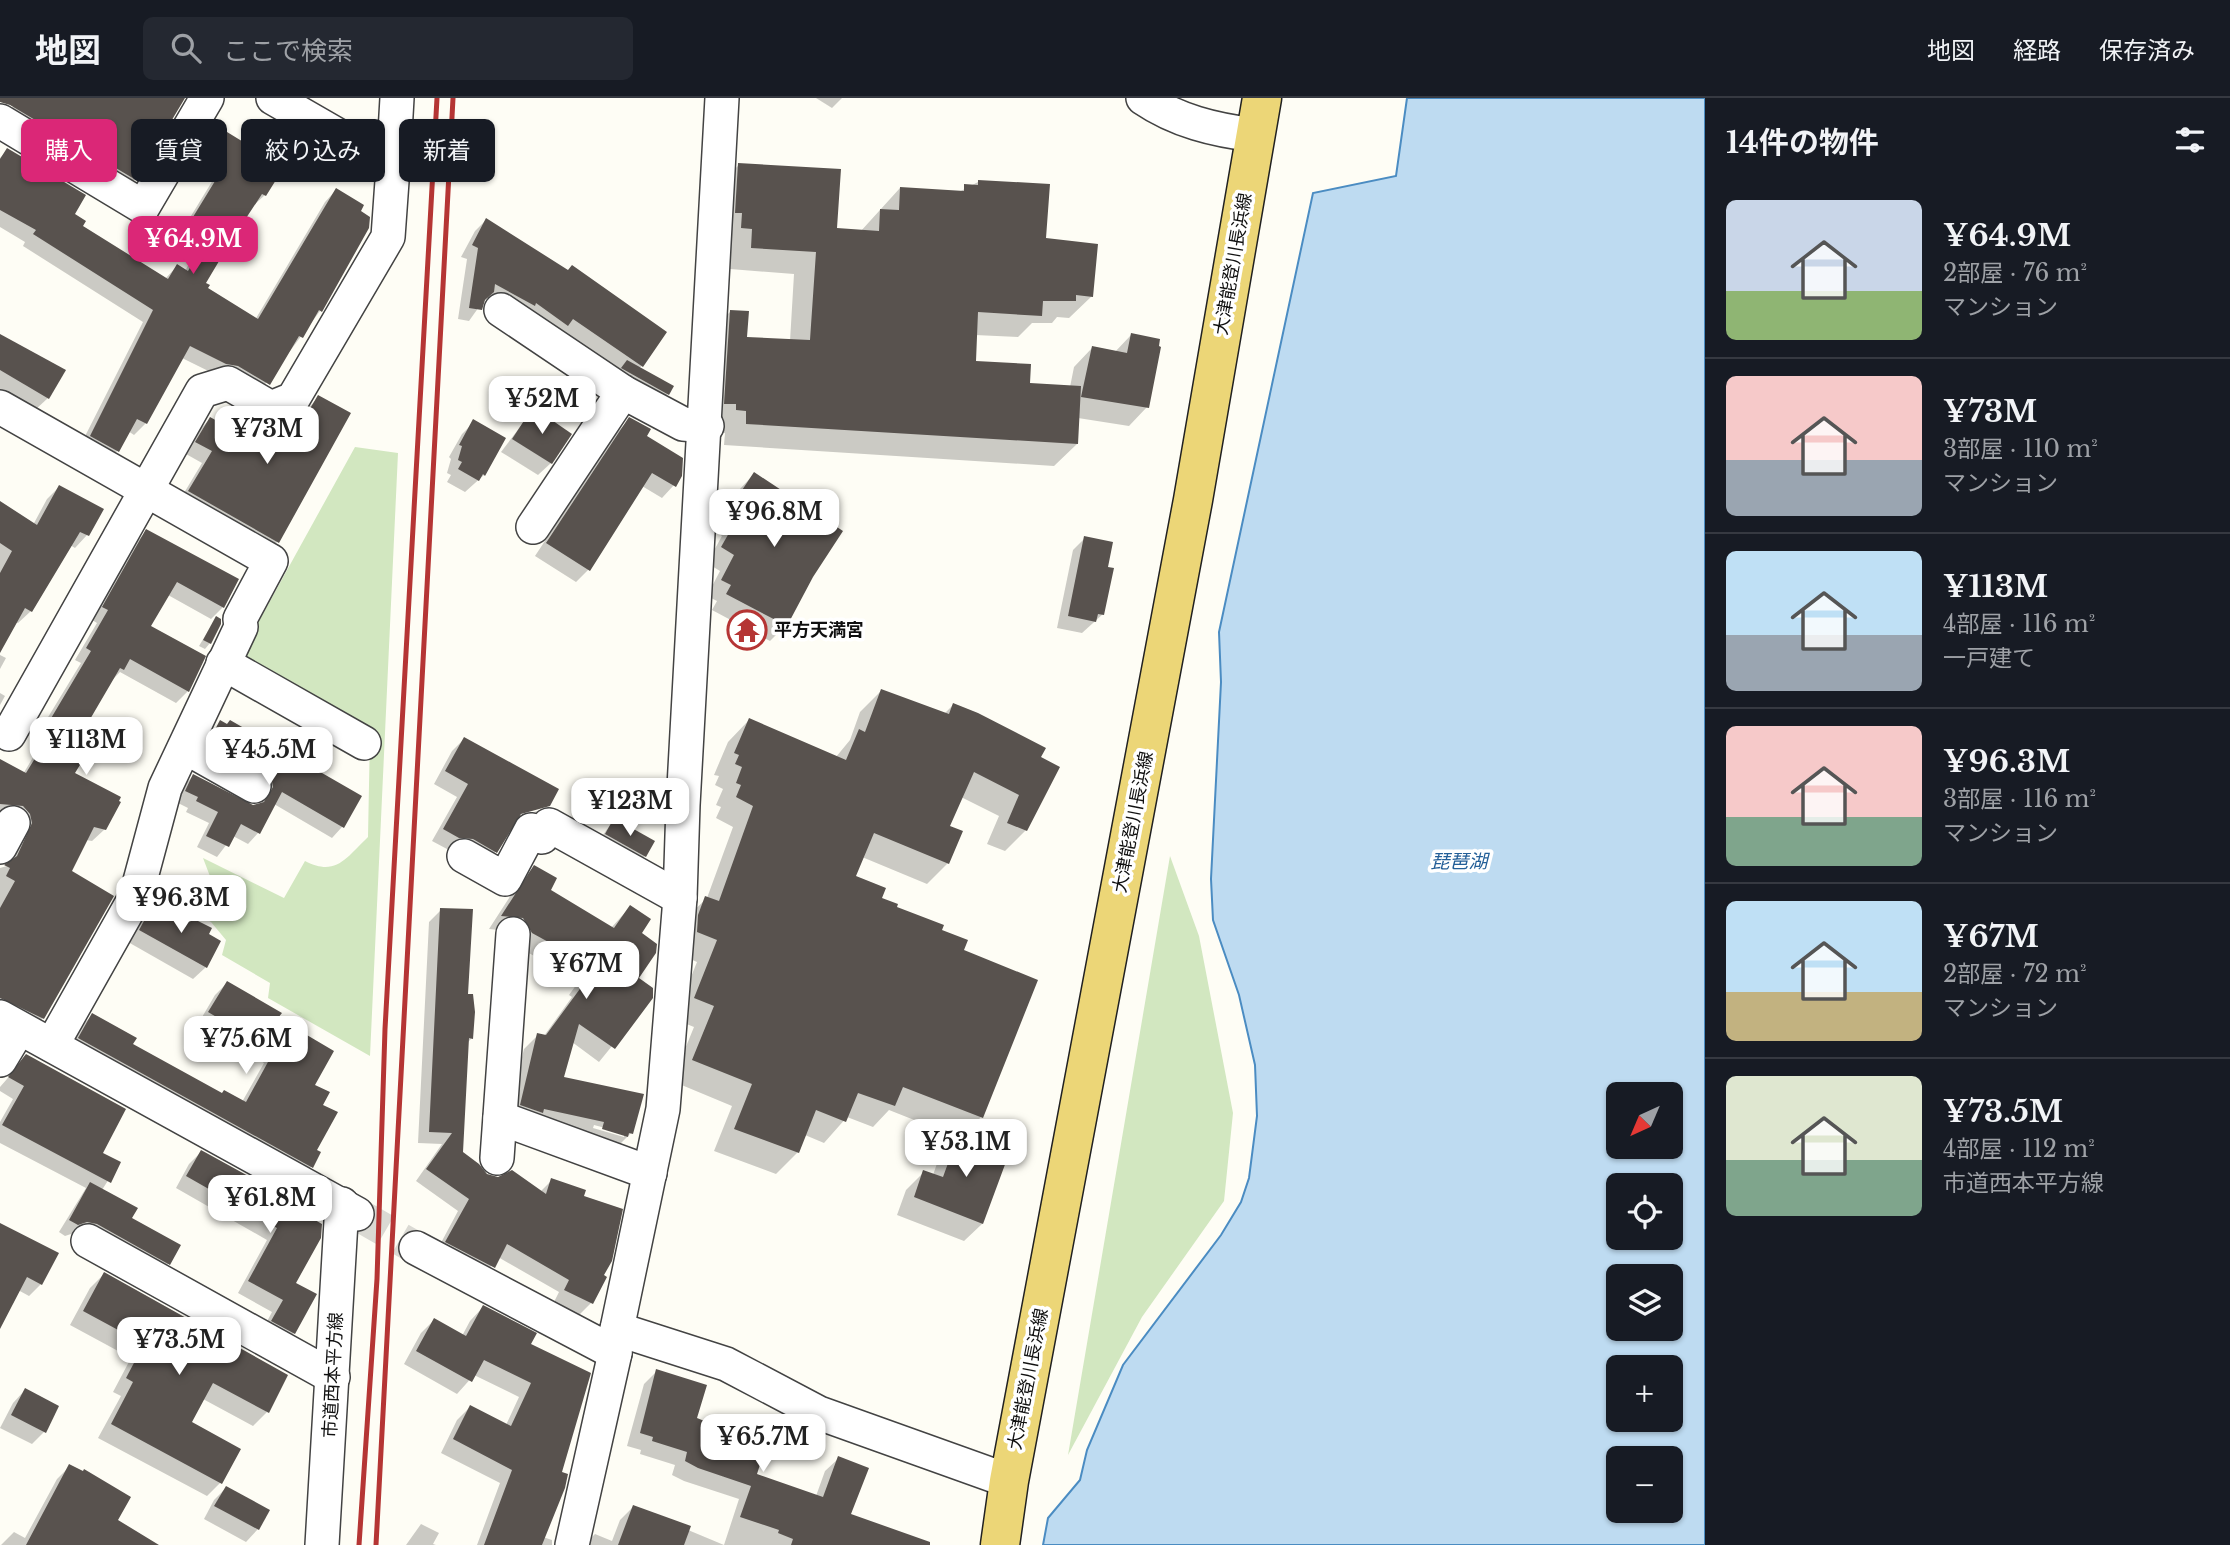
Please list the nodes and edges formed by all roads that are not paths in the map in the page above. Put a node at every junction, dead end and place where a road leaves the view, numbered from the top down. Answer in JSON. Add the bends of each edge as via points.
{"nodes":[{"id":1,"x":208,"y":98,"type":"edge"},
{"id":2,"x":273,"y":98,"type":"edge"},
{"id":3,"x":397,"y":98,"type":"edge"},
{"id":4,"x":723,"y":98,"type":"edge"},
{"id":5,"x":1143,"y":98,"type":"edge"},
{"id":6,"x":1262,"y":98,"type":"edge"},
{"id":7,"x":0,"y":121,"type":"edge"},
{"id":8,"x":1255,"y":135,"type":"junction"},
{"id":9,"x":393,"y":167,"type":"junction"},
{"id":10,"x":501,"y":310,"type":"dead end"},
{"id":11,"x":623,"y":392,"type":"junction"},
{"id":12,"x":0,"y":407,"type":"edge"},
{"id":13,"x":706,"y":426,"type":"junction"},
{"id":14,"x":146,"y":491,"type":"junction"},
{"id":15,"x":533,"y":527,"type":"dead end"},
{"id":16,"x":223,"y":663,"type":"junction"},
{"id":17,"x":9,"y":734,"type":"dead end"},
{"id":18,"x":364,"y":743,"type":"dead end"},
{"id":19,"x":185,"y":747,"type":"junction"},
{"id":20,"x":254,"y":786,"type":"dead end"},
{"id":21,"x":464,"y":856,"type":"dead end"},
{"id":22,"x":680,"y":898,"type":"junction"},
{"id":23,"x":513,"y":933,"type":"dead end"},
{"id":24,"x":9,"y":1023,"type":"edge"},
{"id":25,"x":52,"y":1045,"type":"junction"},
{"id":26,"x":0,"y":1060,"type":"edge"},
{"id":27,"x":500,"y":1118,"type":"junction"},
{"id":28,"x":497,"y":1158,"type":"dead end"},
{"id":29,"x":650,"y":1173,"type":"junction"},
{"id":30,"x":88,"y":1241,"type":"dead end"},
{"id":31,"x":416,"y":1248,"type":"tunnel mouth"},
{"id":32,"x":616,"y":1341,"type":"junction"},
{"id":33,"x":333,"y":1377,"type":"junction"},
{"id":34,"x":1009,"y":1481,"type":"junction"},
{"id":35,"x":322,"y":1545,"type":"edge"},
{"id":36,"x":572,"y":1545,"type":"edge"},
{"id":37,"x":1000,"y":1545,"type":"edge"}],
"edges":[{"from":1,"to":7,"type":"street","via":[[143,207]]},
{"from":2,"to":9,"type":"street"},
{"from":3,"to":9,"type":"street"},
{"from":4,"to":13,"type":"street"},
{"from":5,"to":8,"type":"street","via":[[1186,121]]},
{"from":6,"to":8,"type":"main road","name":"大津能登川長浜線"},
{"from":8,"to":34,"type":"main road","name":"大津能登川長浜線","via":[[1191,514]]},
{"from":9,"to":14,"type":"street","via":[[388,237],[293,400],[271,408],[228,383],[201,391]]},
{"from":10,"to":11,"type":"street"},
{"from":11,"to":13,"type":"street","via":[[683,424]]},
{"from":11,"to":15,"type":"street"},
{"from":12,"to":14,"type":"street"},
{"from":13,"to":22,"type":"street"},
{"from":14,"to":16,"type":"street","via":[[271,561]]},
{"from":14,"to":17,"type":"street"},
{"from":16,"to":18,"type":"street"},
{"from":16,"to":19,"type":"street"},
{"from":19,"to":20,"type":"street"},
{"from":19,"to":25,"type":"street","via":[[165,788],[136,896]]},
{"from":21,"to":22,"type":"street","via":[[505,879],[531,831],[542,836],[549,825]]},
{"from":22,"to":29,"type":"street","via":[[667,1081]]},
{"from":23,"to":27,"type":"street"},
{"from":24,"to":25,"type":"street"},
{"from":24,"to":26,"type":"street"},
{"from":25,"to":33,"type":"street","name":"市道西本平方線","via":[[350,1209]]},
{"from":27,"to":28,"type":"street"},
{"from":27,"to":29,"type":"street"},
{"from":29,"to":32,"type":"street"},
{"from":30,"to":33,"type":"street"},
{"from":31,"to":32,"type":"street"},
{"from":32,"to":34,"type":"street","via":[[726,1364],[819,1413]]},
{"from":32,"to":36,"type":"street"},
{"from":33,"to":35,"type":"street","name":"市道西本平方線"},
{"from":34,"to":37,"type":"main road","name":"大津能登川長浜線"}]}
